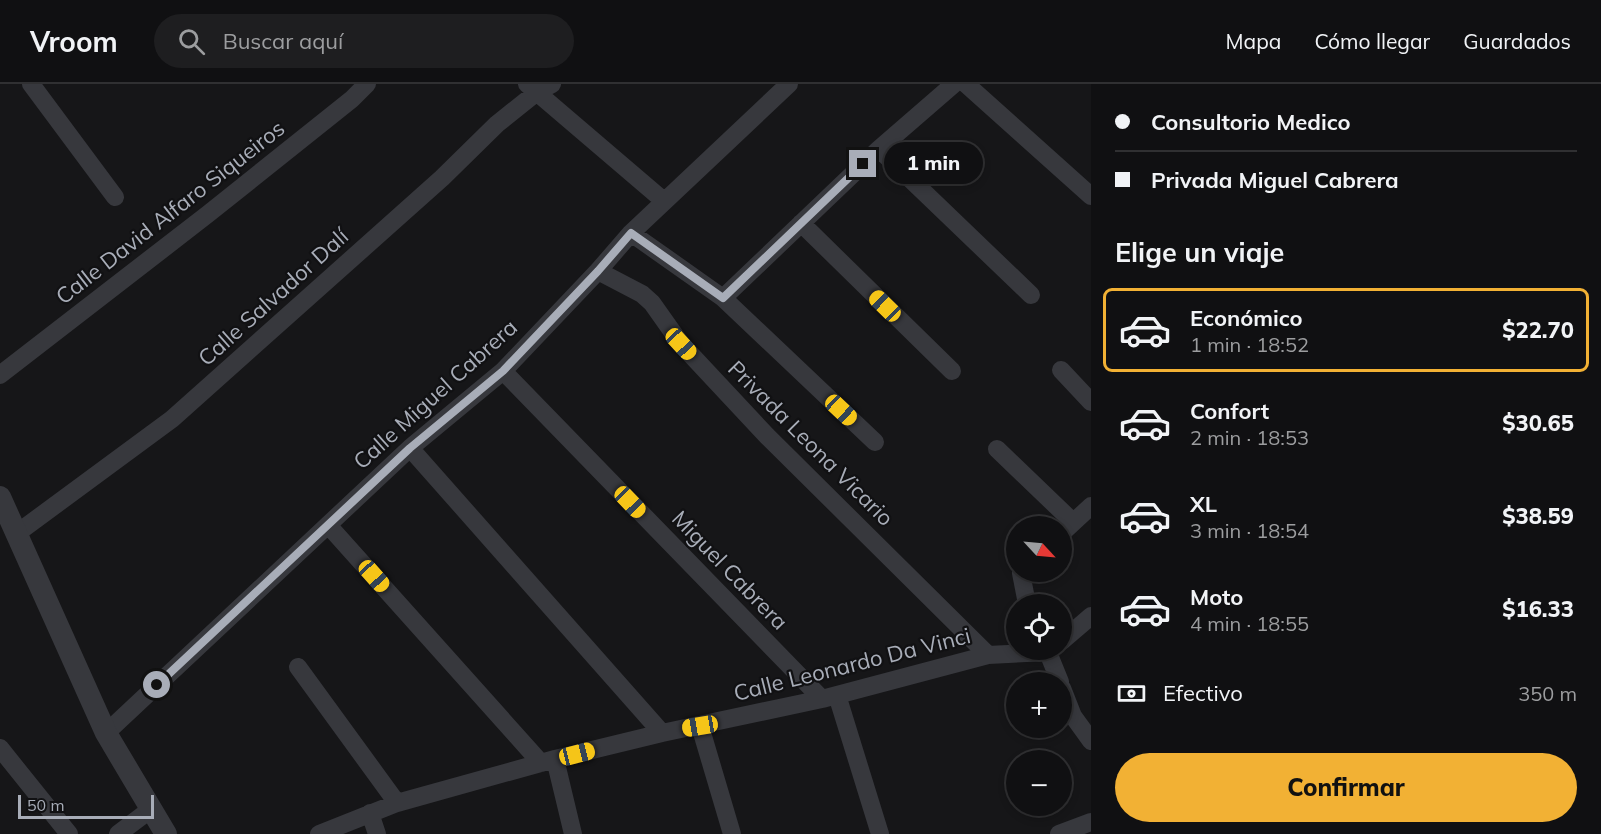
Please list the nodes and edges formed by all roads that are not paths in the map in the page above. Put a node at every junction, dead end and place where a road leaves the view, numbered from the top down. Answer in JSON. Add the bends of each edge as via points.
{"nodes":[{"id":1,"x":31,"y":84,"type":"edge"},
{"id":2,"x":368,"y":84,"type":"edge"},
{"id":3,"x":789,"y":84,"type":"edge"},
{"id":4,"x":954,"y":84,"type":"edge"},
{"id":5,"x":966,"y":84,"type":"edge"},
{"id":6,"x":538,"y":87,"type":"edge"},
{"id":7,"x":879,"y":149,"type":"junction"},
{"id":8,"x":1091,"y":196,"type":"edge"},
{"id":9,"x":115,"y":197,"type":"dead end"},
{"id":10,"x":664,"y":201,"type":"junction"},
{"id":11,"x":801,"y":223,"type":"junction"},
{"id":12,"x":631,"y":233,"type":"junction"},
{"id":13,"x":598,"y":271,"type":"junction"},
{"id":14,"x":1031,"y":295,"type":"dead end"},
{"id":15,"x":723,"y":298,"type":"junction"},
{"id":16,"x":1061,"y":370,"type":"dead end"},
{"id":17,"x":503,"y":371,"type":"junction"},
{"id":18,"x":952,"y":371,"type":"dead end"},
{"id":19,"x":0,"y":375,"type":"edge"},
{"id":20,"x":1091,"y":402,"type":"edge"},
{"id":21,"x":875,"y":442,"type":"dead end"},
{"id":22,"x":410,"y":448,"type":"junction"},
{"id":23,"x":997,"y":449,"type":"dead end"},
{"id":24,"x":1,"y":502,"type":"edge"},
{"id":25,"x":1091,"y":506,"type":"edge"},
{"id":26,"x":1057,"y":516,"type":"edge"},
{"id":27,"x":1072,"y":524,"type":"edge"},
{"id":28,"x":328,"y":525,"type":"junction"},
{"id":29,"x":16,"y":534,"type":"junction"},
{"id":30,"x":1091,"y":616,"type":"edge"},
{"id":31,"x":1072,"y":632,"type":"edge"},
{"id":32,"x":1006,"y":653,"type":"edge"},
{"id":33,"x":988,"y":655,"type":"junction"},
{"id":34,"x":298,"y":666,"type":"dead end"},
{"id":35,"x":830,"y":697,"type":"junction"},
{"id":36,"x":1072,"y":713,"type":"edge"},
{"id":37,"x":700,"y":726,"type":"junction"},
{"id":38,"x":106,"y":733,"type":"junction"},
{"id":39,"x":662,"y":733,"type":"junction"},
{"id":40,"x":1091,"y":741,"type":"edge"},
{"id":41,"x":0,"y":748,"type":"edge"},
{"id":42,"x":548,"y":761,"type":"junction"},
{"id":43,"x":397,"y":803,"type":"junction"},
{"id":44,"x":151,"y":809,"type":"junction"},
{"id":45,"x":370,"y":813,"type":"junction"},
{"id":46,"x":1091,"y":822,"type":"edge"},
{"id":47,"x":69,"y":834,"type":"edge"},
{"id":48,"x":118,"y":834,"type":"edge"},
{"id":49,"x":166,"y":834,"type":"edge"},
{"id":50,"x":319,"y":834,"type":"edge"},
{"id":51,"x":376,"y":834,"type":"edge"},
{"id":52,"x":573,"y":834,"type":"edge"},
{"id":53,"x":732,"y":834,"type":"edge"},
{"id":54,"x":880,"y":834,"type":"edge"},
{"id":55,"x":1059,"y":834,"type":"edge"}],
"edges":[{"from":1,"to":9,"type":"street"},
{"from":2,"to":19,"type":"street","name":"Calle David Alfaro Siqueiros"},
{"from":3,"to":10,"type":"street","name":"Calle Miguel Cabrera"},
{"from":4,"to":7,"type":"street"},
{"from":5,"to":8,"type":"street"},
{"from":6,"to":10,"type":"street"},
{"from":6,"to":29,"type":"street","name":"Calle Salvador Dalí","via":[[172,419]]},
{"from":7,"to":11,"type":"street"},
{"from":7,"to":14,"type":"street"},
{"from":10,"to":12,"type":"street","name":"Calle Miguel Cabrera"},
{"from":11,"to":15,"type":"street"},
{"from":11,"to":18,"type":"street"},
{"from":12,"to":13,"type":"street","name":"Calle Miguel Cabrera"},
{"from":12,"to":15,"type":"street"},
{"from":13,"to":17,"type":"street","name":"Calle Miguel Cabrera"},
{"from":13,"to":33,"type":"street","name":"Privada Leona Vicario","via":[[652,303],[681,344],[766,436]]},
{"from":15,"to":21,"type":"street"},
{"from":16,"to":20,"type":"street"},
{"from":17,"to":22,"type":"street","name":"Calle Miguel Cabrera"},
{"from":17,"to":35,"type":"street","name":"Miguel Cabrera"},
{"from":22,"to":28,"type":"street","name":"Calle Miguel Cabrera"},
{"from":22,"to":39,"type":"street"},
{"from":23,"to":26,"type":"street"},
{"from":24,"to":29,"type":"street"},
{"from":25,"to":27,"type":"street"},
{"from":28,"to":38,"type":"street","name":"Calle Miguel Cabrera"},
{"from":28,"to":42,"type":"street"},
{"from":29,"to":38,"type":"street"},
{"from":30,"to":31,"type":"street"},
{"from":32,"to":33,"type":"street","name":"Calle Leonardo Da Vinci"},
{"from":33,"to":35,"type":"street","name":"Calle Leonardo Da Vinci"},
{"from":34,"to":43,"type":"street"},
{"from":35,"to":37,"type":"street","name":"Calle Leonardo Da Vinci"},
{"from":35,"to":54,"type":"street"},
{"from":36,"to":40,"type":"street"},
{"from":37,"to":39,"type":"street","name":"Calle Leonardo Da Vinci"},
{"from":37,"to":53,"type":"street"},
{"from":38,"to":44,"type":"street"},
{"from":39,"to":42,"type":"street","name":"Calle Leonardo Da Vinci"},
{"from":41,"to":47,"type":"street"},
{"from":42,"to":43,"type":"street","name":"Calle Leonardo Da Vinci"},
{"from":42,"to":52,"type":"street"},
{"from":43,"to":45,"type":"street","name":"Calle Leonardo Da Vinci"},
{"from":44,"to":48,"type":"street"},
{"from":44,"to":49,"type":"street"},
{"from":45,"to":50,"type":"street","name":"Calle Leonardo Da Vinci"},
{"from":45,"to":51,"type":"street"},
{"from":46,"to":55,"type":"street"}]}
